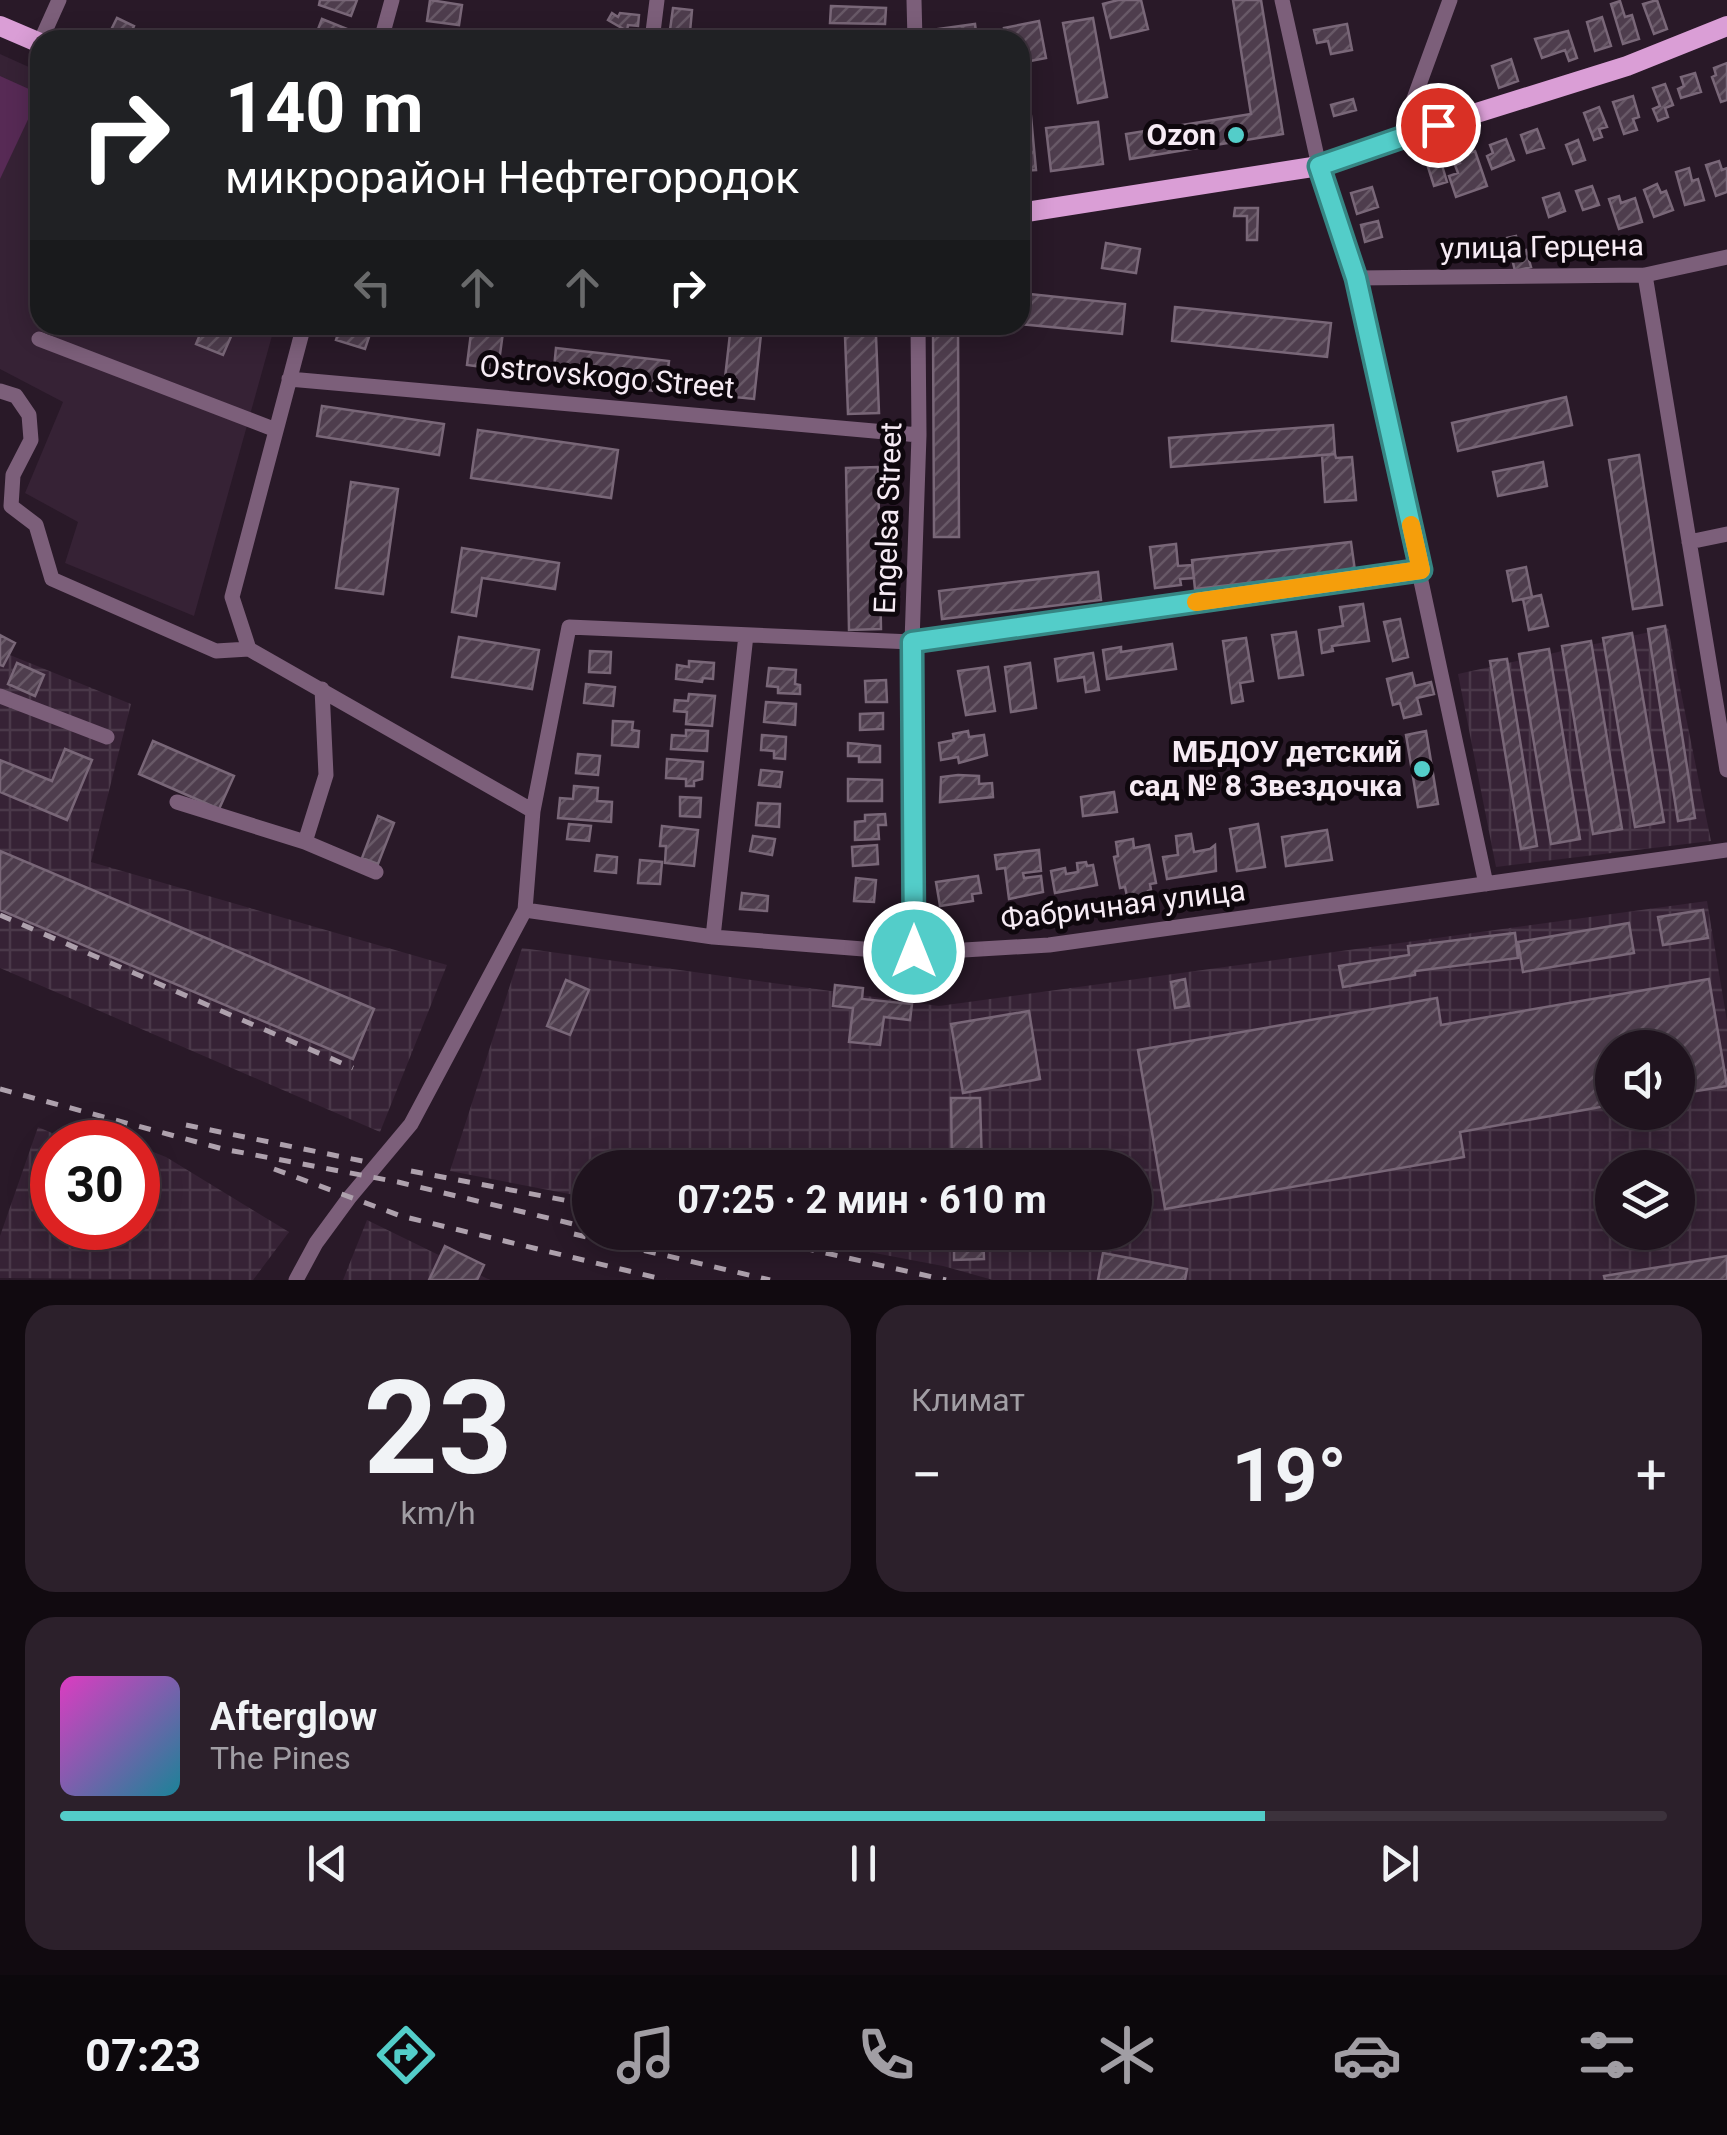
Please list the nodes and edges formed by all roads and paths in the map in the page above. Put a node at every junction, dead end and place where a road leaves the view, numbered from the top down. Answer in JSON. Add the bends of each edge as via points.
{"nodes":[{"id":1,"x":58,"y":0,"type":"edge"},
{"id":2,"x":392,"y":0,"type":"edge"},
{"id":3,"x":657,"y":0,"type":"edge"},
{"id":4,"x":914,"y":0,"type":"edge"},
{"id":5,"x":1282,"y":0,"type":"edge"},
{"id":6,"x":1450,"y":0,"type":"edge"},
{"id":7,"x":0,"y":26,"type":"edge"},
{"id":8,"x":1727,"y":26,"type":"edge"},
{"id":9,"x":46,"y":30,"type":"edge"},
{"id":10,"x":384,"y":30,"type":"edge"},
{"id":11,"x":653,"y":30,"type":"edge"},
{"id":12,"x":915,"y":30,"type":"edge"},
{"id":13,"x":30,"y":38,"type":"edge"},
{"id":14,"x":1400,"y":137,"type":"junction"},
{"id":15,"x":1319,"y":166,"type":"junction"},
{"id":16,"x":1030,"y":211,"type":"edge"},
{"id":17,"x":1726,"y":263,"type":"edge"},
{"id":18,"x":1645,"y":275,"type":"junction"},
{"id":19,"x":1356,"y":278,"type":"junction"},
{"id":20,"x":301,"y":335,"type":"edge"},
{"id":21,"x":918,"y":335,"type":"edge"},
{"id":22,"x":39,"y":339,"type":"dead end"},
{"id":23,"x":290,"y":379,"type":"junction"},
{"id":24,"x":0,"y":390,"type":"edge"},
{"id":25,"x":276,"y":430,"type":"junction"},
{"id":26,"x":919,"y":436,"type":"junction"},
{"id":27,"x":1727,"y":534,"type":"edge"},
{"id":28,"x":1689,"y":542,"type":"junction"},
{"id":29,"x":1421,"y":570,"type":"junction"},
{"id":30,"x":746,"y":635,"type":"junction"},
{"id":31,"x":912,"y":642,"type":"junction"},
{"id":32,"x":249,"y":649,"type":"junction"},
{"id":33,"x":322,"y":689,"type":"junction"},
{"id":34,"x":0,"y":696,"type":"edge"},
{"id":35,"x":107,"y":738,"type":"dead end"},
{"id":36,"x":1727,"y":770,"type":"edge"},
{"id":37,"x":177,"y":802,"type":"dead end"},
{"id":38,"x":533,"y":812,"type":"junction"},
{"id":39,"x":305,"y":842,"type":"junction"},
{"id":40,"x":1727,"y":850,"type":"edge"},
{"id":41,"x":376,"y":872,"type":"dead end"},
{"id":42,"x":1486,"y":884,"type":"junction"},
{"id":43,"x":525,"y":910,"type":"junction"},
{"id":44,"x":713,"y":937,"type":"junction"},
{"id":45,"x":914,"y":952,"type":"junction"},
{"id":46,"x":296,"y":1280,"type":"edge"}],
"edges":[{"from":1,"to":9,"type":"street"},
{"from":2,"to":10,"type":"street"},
{"from":3,"to":11,"type":"street"},
{"from":4,"to":12,"type":"street"},
{"from":5,"to":15,"type":"street"},
{"from":6,"to":14,"type":"street"},
{"from":7,"to":13,"type":"main road"},
{"from":8,"to":14,"type":"main road","via":[[1627,66]]},
{"from":14,"to":15,"type":"main road"},
{"from":15,"to":16,"type":"main road"},
{"from":15,"to":19,"type":"street"},
{"from":17,"to":18,"type":"street","name":"улица Герцена"},
{"from":18,"to":19,"type":"street","name":"улица Герцена"},
{"from":18,"to":28,"type":"street"},
{"from":19,"to":29,"type":"street"},
{"from":20,"to":23,"type":"street"},
{"from":21,"to":26,"type":"street","name":"Engelsa Street"},
{"from":22,"to":25,"type":"street"},
{"from":23,"to":25,"type":"street"},
{"from":23,"to":26,"type":"street","name":"Ostrovskogo Street"},
{"from":24,"to":32,"type":"street","via":[[16,396],[30,415],[31,440],[13,475],[12,506],[36,525],[52,579],[216,650]]},
{"from":25,"to":32,"type":"street","via":[[232,597]]},
{"from":26,"to":31,"type":"street","name":"Engelsa Street"},
{"from":27,"to":28,"type":"street"},
{"from":28,"to":36,"type":"street"},
{"from":29,"to":31,"type":"street"},
{"from":29,"to":42,"type":"street"},
{"from":30,"to":31,"type":"street"},
{"from":30,"to":38,"type":"street","via":[[569,627]]},
{"from":30,"to":44,"type":"street"},
{"from":31,"to":45,"type":"street","name":"Engelsa Street"},
{"from":32,"to":33,"type":"street"},
{"from":33,"to":38,"type":"street"},
{"from":33,"to":39,"type":"street","via":[[326,775]]},
{"from":34,"to":35,"type":"street"},
{"from":37,"to":39,"type":"street"},
{"from":38,"to":43,"type":"street"},
{"from":39,"to":41,"type":"street"},
{"from":40,"to":42,"type":"street","name":"Фабричная улица"},
{"from":42,"to":45,"type":"street","name":"Фабричная улица","via":[[1049,946]]},
{"from":43,"to":44,"type":"street","name":"Фабричная улица"},
{"from":43,"to":46,"type":"street","via":[[412,1124],[316,1243]]},
{"from":44,"to":45,"type":"street","name":"Фабричная улица"}]}
